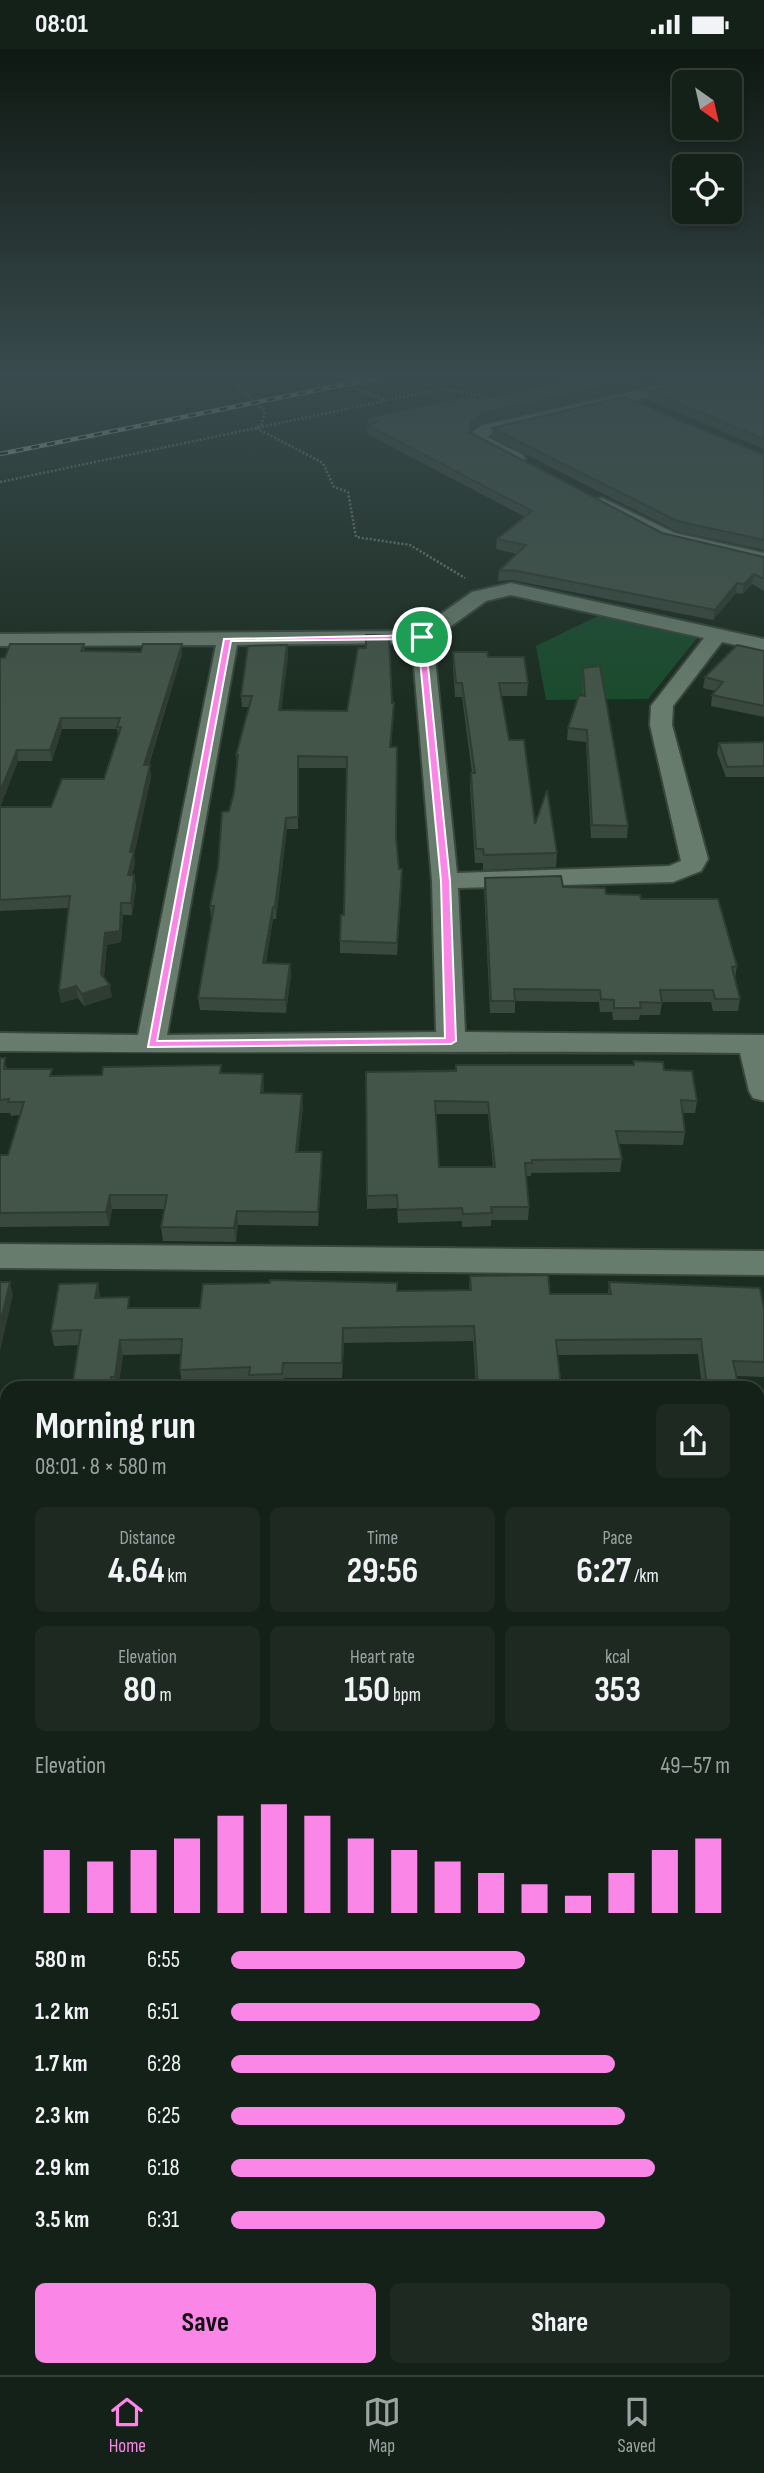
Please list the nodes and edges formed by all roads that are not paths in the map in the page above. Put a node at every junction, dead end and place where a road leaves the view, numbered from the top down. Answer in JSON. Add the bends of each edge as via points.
{"nodes":[{"id":1,"x":586,"y":494,"type":"edge"},
{"id":2,"x":764,"y":559,"type":"edge"},
{"id":3,"x":716,"y":636,"type":"junction"},
{"id":4,"x":422,"y":637,"type":"junction"},
{"id":5,"x":228,"y":639,"type":"junction"},
{"id":6,"x":0,"y":640,"type":"edge"},
{"id":7,"x":764,"y":645,"type":"edge"},
{"id":8,"x":445,"y":881,"type":"junction"},
{"id":9,"x":451,"y":1041,"type":"junction"},
{"id":10,"x":0,"y":1042,"type":"edge"},
{"id":11,"x":151,"y":1045,"type":"junction"},
{"id":12,"x":758,"y":1045,"type":"edge"},
{"id":13,"x":764,"y":1091,"type":"edge"},
{"id":14,"x":0,"y":1256,"type":"edge"},
{"id":15,"x":764,"y":1263,"type":"edge"}],
"edges":[{"from":1,"to":2,"type":"street","via":[[669,537]]},
{"from":3,"to":4,"type":"street","via":[[517,590],[479,596]]},
{"from":3,"to":7,"type":"street"},
{"from":3,"to":8,"type":"street","via":[[662,706],[661,725],[695,859],[692,866],[673,874]]},
{"from":4,"to":5,"type":"street"},
{"from":4,"to":8,"type":"street"},
{"from":5,"to":6,"type":"street"},
{"from":5,"to":11,"type":"street"},
{"from":8,"to":9,"type":"street"},
{"from":9,"to":11,"type":"street"},
{"from":9,"to":12,"type":"street"},
{"from":10,"to":11,"type":"street"},
{"from":12,"to":13,"type":"street"},
{"from":14,"to":15,"type":"street"}]}
